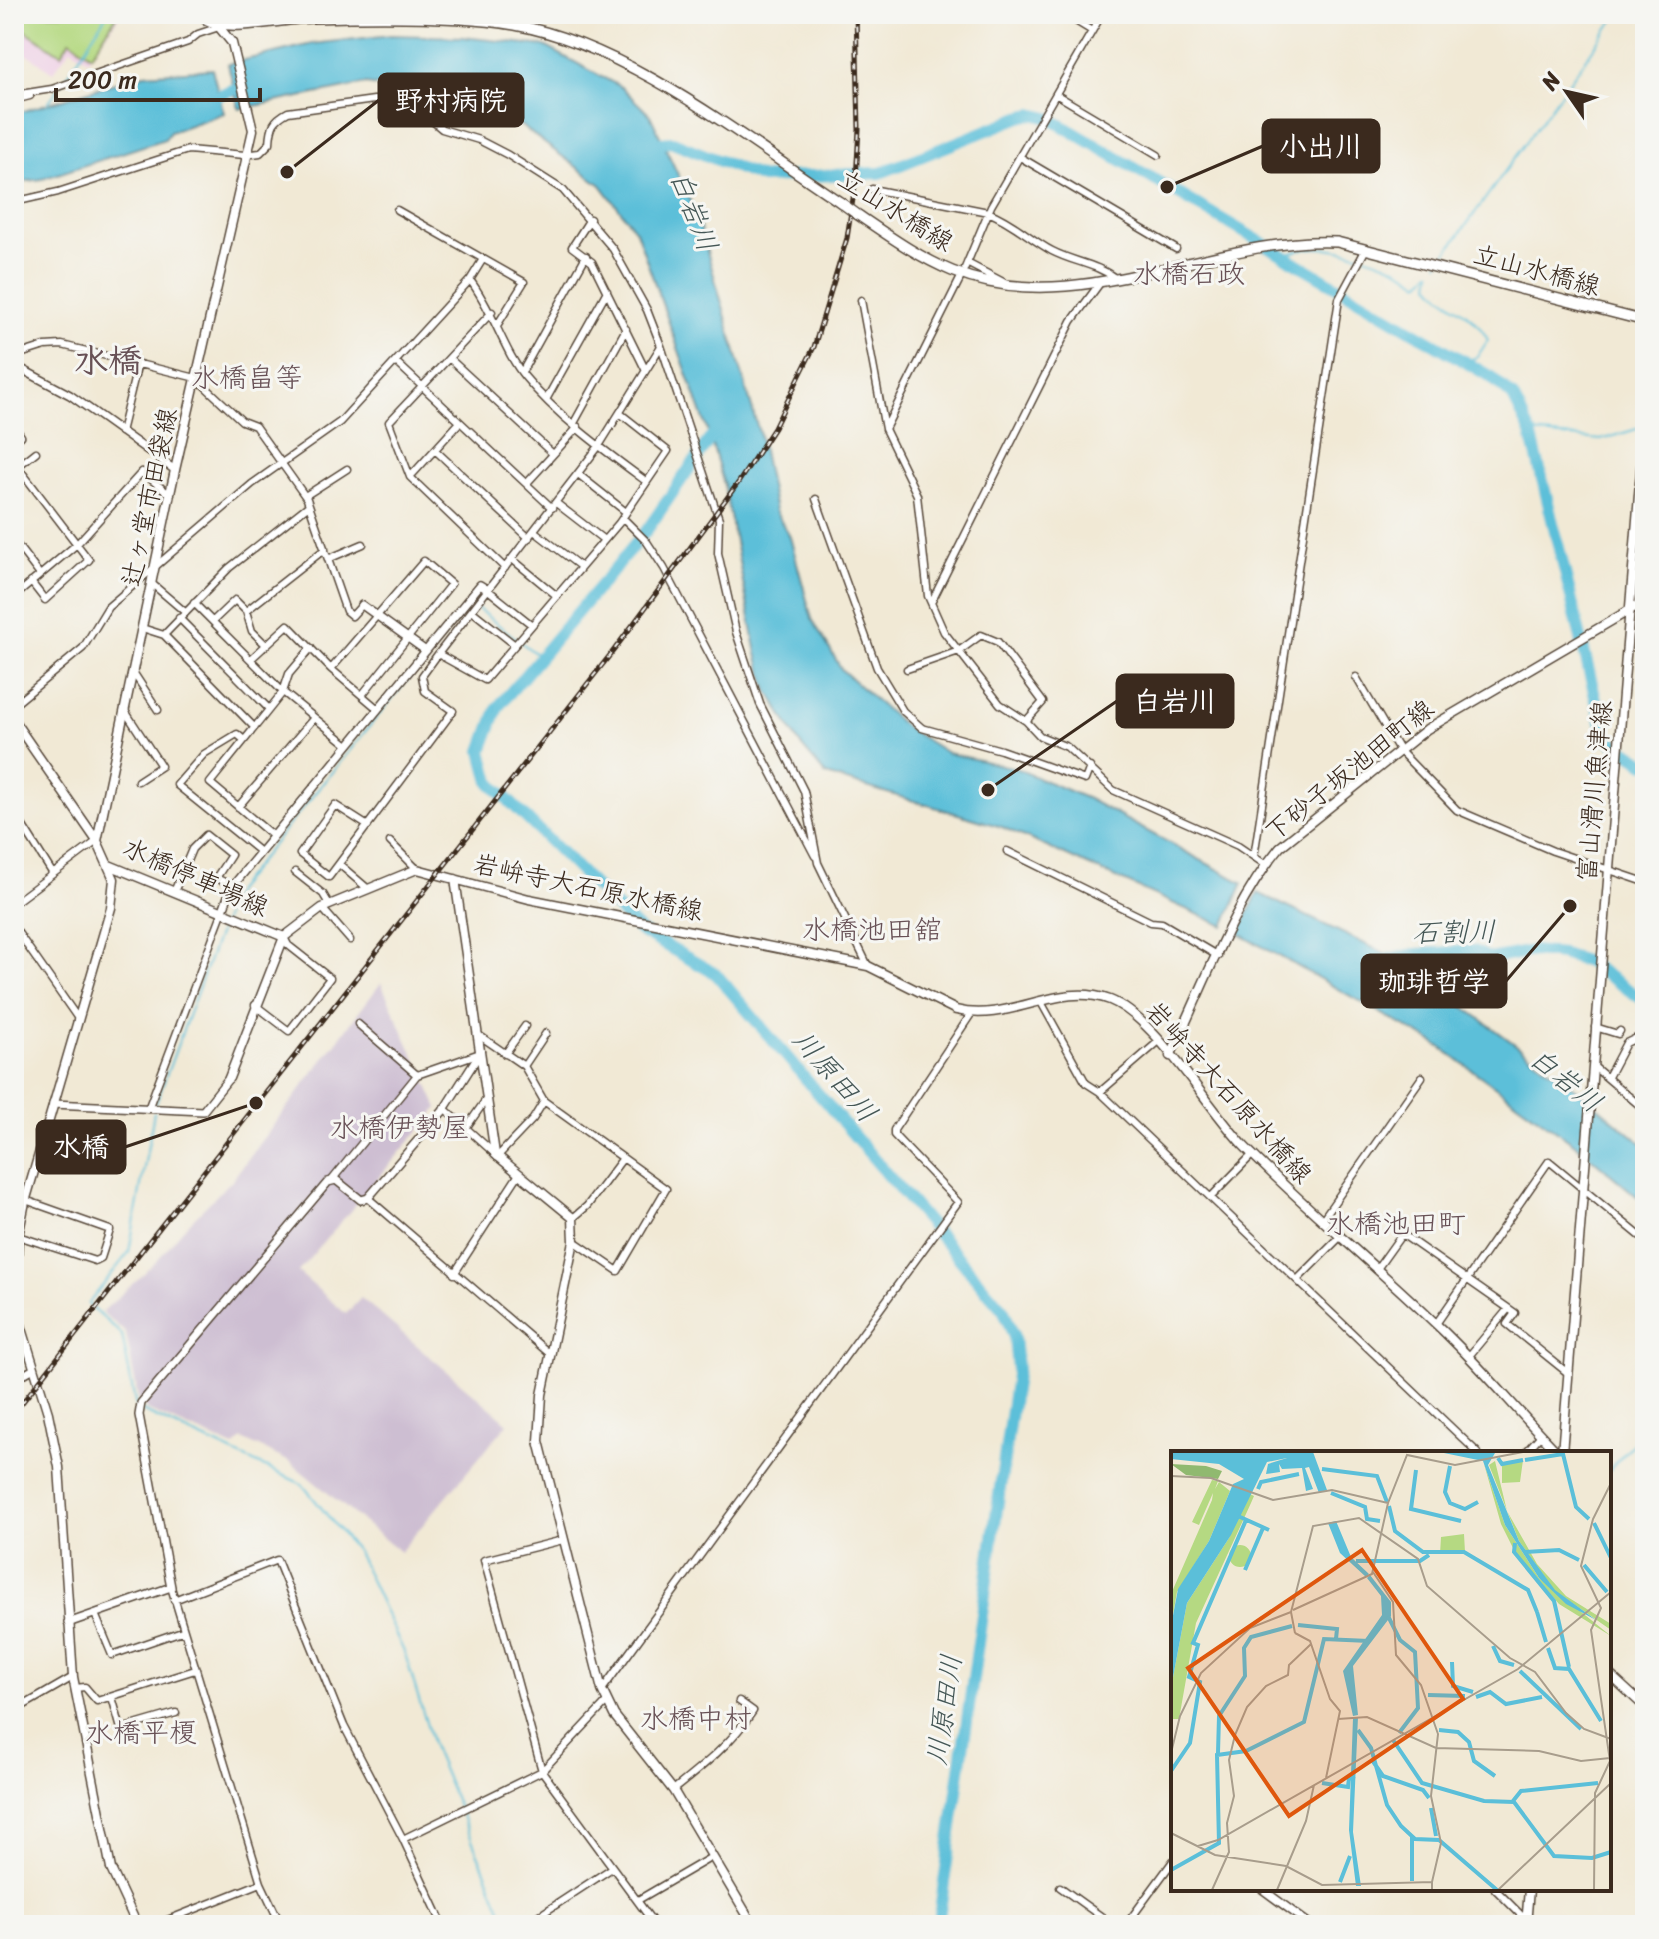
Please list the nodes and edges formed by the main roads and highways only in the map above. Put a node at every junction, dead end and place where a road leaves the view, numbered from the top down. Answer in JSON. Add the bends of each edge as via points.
{"nodes":[{"id":1,"x":205,"y":14,"type":"edge"},
{"id":2,"x":370,"y":16,"type":"edge"},
{"id":3,"x":461,"y":18,"type":"edge"},
{"id":4,"x":219,"y":27,"type":"junction"},
{"id":5,"x":1645,"y":321,"type":"edge"},
{"id":6,"x":1645,"y":421,"type":"edge"},
{"id":7,"x":1643,"y":435,"type":"edge"},
{"id":8,"x":1645,"y":601,"type":"edge"},
{"id":9,"x":1628,"y":612,"type":"junction"},
{"id":10,"x":14,"y":721,"type":"edge"},
{"id":11,"x":97,"y":841,"type":"junction"},
{"id":12,"x":109,"y":865,"type":"junction"},
{"id":13,"x":455,"y":879,"type":"junction"},
{"id":14,"x":284,"y":937,"type":"junction"},
{"id":15,"x":1170,"y":1056,"type":"junction"},
{"id":16,"x":229,"y":1078,"type":"road end"},
{"id":17,"x":1558,"y":1451,"type":"edge"},
{"id":18,"x":1560,"y":1451,"type":"edge"},
{"id":19,"x":1611,"y":1676,"type":"edge"},
{"id":20,"x":1645,"y":1707,"type":"edge"},
{"id":21,"x":1529,"y":1891,"type":"edge"},
{"id":22,"x":1528,"y":1924,"type":"edge"},
{"id":23,"x":137,"y":1925,"type":"edge"},
{"id":24,"x":753,"y":1925,"type":"edge"}],
"edges":[{"from":1,"to":4,"type":"main road"},
{"from":2,"to":3,"type":"main road","name":"立山水橋線"},
{"from":2,"to":4,"type":"main road","name":"立山水橋線"},
{"from":3,"to":5,"type":"main road","name":"立山水橋線","bridge":true,"via":[[526,27],[582,44],[662,84],[914,253],[954,272],[1052,289],[1239,250],[1337,242]]},
{"from":4,"to":11,"type":"main road","name":"辻ヶ堂市田袋線","via":[[232,43],[252,123],[251,139],[169,494]]},
{"from":6,"to":7,"type":"main road","name":"富山滑川魚津線"},
{"from":7,"to":9,"type":"main road","name":"富山滑川魚津線"},
{"from":8,"to":9,"type":"main road","name":"下砂子坂池田町線"},
{"from":9,"to":15,"type":"main road","name":"下砂子坂池田町線","via":[[1475,699],[1399,750],[1280,847],[1265,866]]},
{"from":9,"to":18,"type":"main road","name":"富山滑川魚津線"},
{"from":10,"to":11,"type":"main road","name":"水橋停車場線"},
{"from":11,"to":12,"type":"main road","name":"水橋停車場線"},
{"from":12,"to":14,"type":"main road","name":"水橋停車場線"},
{"from":12,"to":23,"type":"main road","via":[[114,879],[111,908],[25,1202],[16,1293],[59,1467],[75,1688],[111,1869]]},
{"from":13,"to":14,"type":"main road","name":"岩峅寺大石原水橋線","via":[[417,869],[325,906]]},
{"from":13,"to":15,"type":"main road","name":"岩峅寺大石原水橋線","via":[[529,899],[868,966],[971,1014],[994,1015],[1065,995],[1102,997],[1132,1014]]},
{"from":13,"to":24,"type":"main road","via":[[496,1155],[573,1218],[574,1241],[540,1408],[539,1441],[602,1690],[673,1790]]},
{"from":14,"to":16,"type":"main road","name":"水橋停車場線"},
{"from":15,"to":17,"type":"main road","name":"岩峅寺大石原水橋線","via":[[1253,1154],[1469,1356]]},
{"from":19,"to":20,"type":"main road"},
{"from":21,"to":22,"type":"main road"}]}
